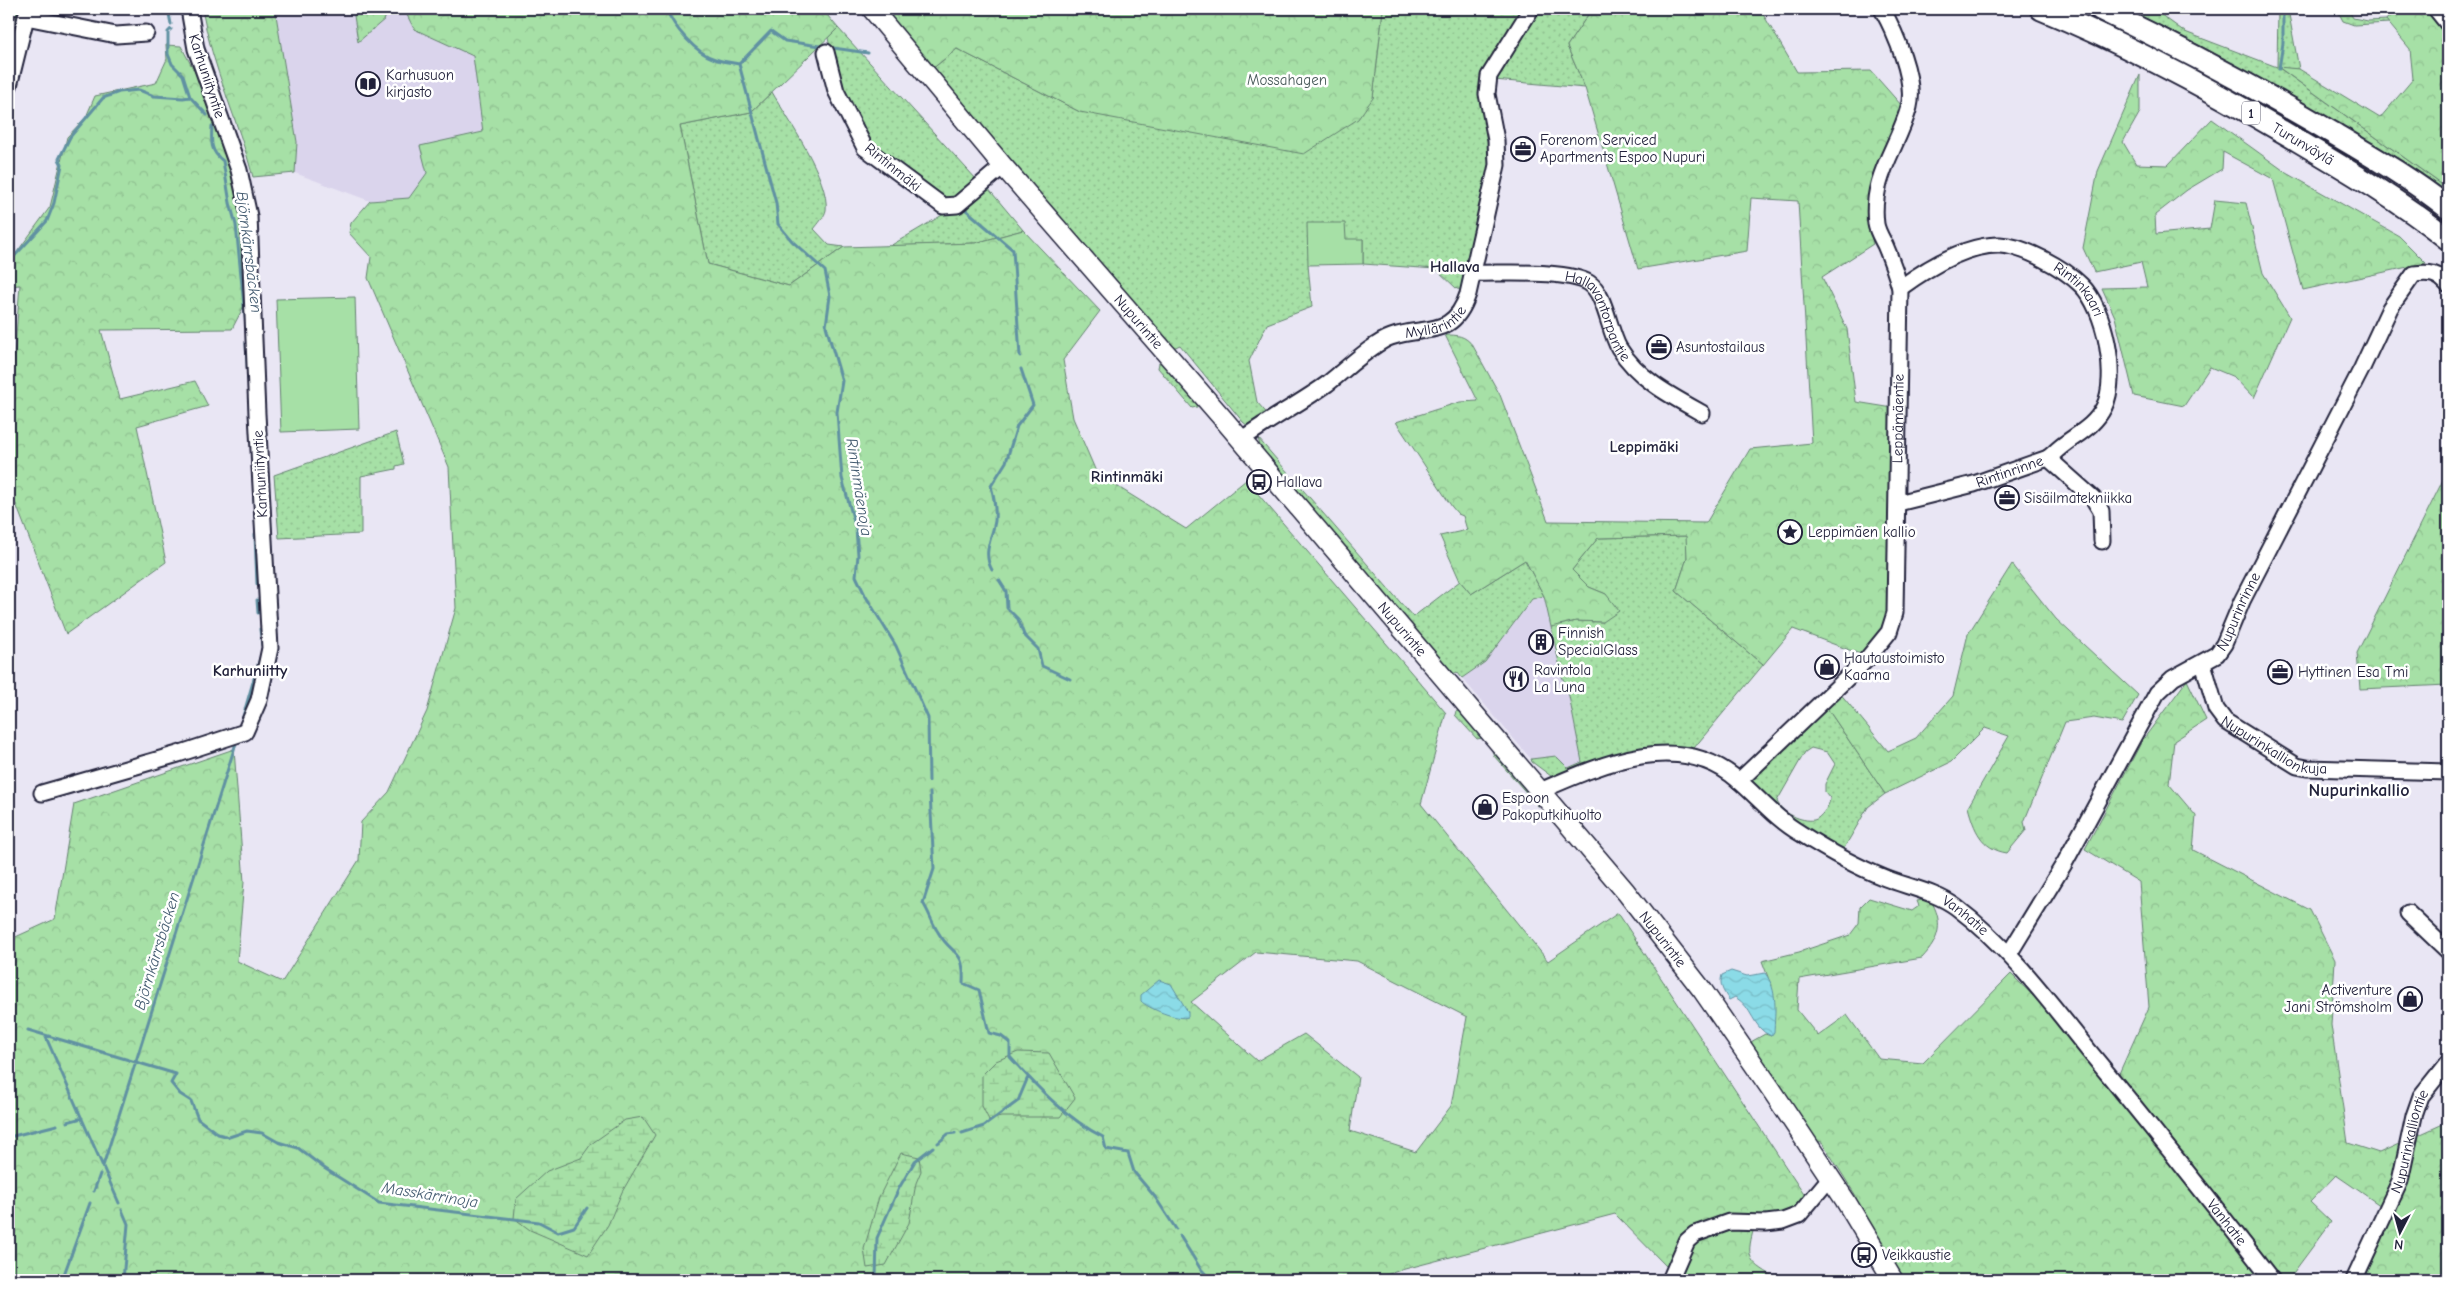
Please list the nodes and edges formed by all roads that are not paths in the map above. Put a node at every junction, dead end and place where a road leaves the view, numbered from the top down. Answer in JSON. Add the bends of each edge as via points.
{"nodes":[{"id":1,"x":188,"y":9,"type":"edge"},
{"id":2,"x":872,"y":9,"type":"edge"},
{"id":3,"x":1531,"y":9,"type":"edge"},
{"id":4,"x":1882,"y":9,"type":"edge"},
{"id":5,"x":2041,"y":9,"type":"edge"},
{"id":6,"x":2100,"y":9,"type":"edge"},
{"id":7,"x":2436,"y":9,"type":"edge"},
{"id":8,"x":27,"y":13,"type":"edge"},
{"id":9,"x":2448,"y":24,"type":"edge"},
{"id":10,"x":146,"y":33,"type":"dead end"},
{"id":11,"x":826,"y":52,"type":"dead end"},
{"id":12,"x":9,"y":86,"type":"edge"},
{"id":13,"x":1003,"y":166,"type":"junction"},
{"id":14,"x":2448,"y":208,"type":"edge"},
{"id":15,"x":2448,"y":239,"type":"edge"},
{"id":16,"x":1472,"y":273,"type":"junction"},
{"id":17,"x":2448,"y":286,"type":"edge"},
{"id":18,"x":1900,"y":288,"type":"junction"},
{"id":19,"x":1702,"y":413,"type":"dead end"},
{"id":20,"x":1241,"y":440,"type":"junction"},
{"id":21,"x":2048,"y":458,"type":"junction"},
{"id":22,"x":1898,"y":503,"type":"junction"},
{"id":23,"x":2102,"y":541,"type":"dead end"},
{"id":24,"x":2203,"y":663,"type":"junction"},
{"id":25,"x":2448,"y":772,"type":"edge"},
{"id":26,"x":1738,"y":780,"type":"junction"},
{"id":27,"x":1540,"y":791,"type":"junction"},
{"id":28,"x":42,"y":793,"type":"dead end"},
{"id":29,"x":2408,"y":913,"type":"dead end"},
{"id":30,"x":2448,"y":950,"type":"edge"},
{"id":31,"x":2009,"y":954,"type":"junction"},
{"id":32,"x":2448,"y":1062,"type":"edge"},
{"id":33,"x":1829,"y":1179,"type":"junction"},
{"id":34,"x":1670,"y":1280,"type":"edge"},
{"id":35,"x":1893,"y":1280,"type":"edge"},
{"id":36,"x":2272,"y":1280,"type":"edge"},
{"id":37,"x":2354,"y":1280,"type":"edge"}],
"edges":[{"from":1,"to":28,"type":"street","name":"Karhuniityntie","via":[[196,49],[239,170],[249,216],[270,648],[259,700],[245,732]]},
{"from":2,"to":13,"type":"main road","name":"Nupurintie"},
{"from":3,"to":16,"type":"street","name":"Myllärintie","via":[[1488,76],[1487,94],[1497,165]]},
{"from":4,"to":18,"type":"street","name":"Leppämäentie","via":[[1899,48],[1909,85],[1910,105],[1882,170],[1877,194],[1876,224]]},
{"from":5,"to":15,"type":"highway","name":"Turunväylä","number":"1","via":[[2182,74],[2351,172]]},
{"from":6,"to":14,"type":"highway","name":"Turunväylä","number":"1","via":[[2191,52],[2280,102],[2362,150]]},
{"from":7,"to":9,"type":"street"},
{"from":8,"to":10,"type":"street","via":[[116,35]]},
{"from":8,"to":12,"type":"street"},
{"from":11,"to":13,"type":"street","name":"Rintinmäki","via":[[836,91],[865,148],[943,206],[957,205]]},
{"from":13,"to":20,"type":"main road","name":"Nupurintie"},
{"from":16,"to":19,"type":"street","name":"Hallavantorpantie","via":[[1557,275],[1590,283],[1600,297],[1611,331],[1628,359],[1666,394]]},
{"from":16,"to":20,"type":"street","name":"Myllärintie","via":[[1466,300],[1448,323],[1439,328],[1391,337]]},
{"from":17,"to":24,"type":"street","name":"Nupurinrinne","via":[[2440,276],[2428,272],[2414,274],[2390,308],[2242,601],[2224,644],[2217,654]]},
{"from":18,"to":21,"type":"street","name":"Rintinkaari","via":[[1937,263],[2000,245],[2031,254],[2082,285],[2094,303],[2103,330],[2111,377],[2108,398],[2086,431],[2063,444]]},
{"from":18,"to":22,"type":"street","name":"Leppämäentie"},
{"from":20,"to":27,"type":"main road","name":"Nupurintie"},
{"from":21,"to":22,"type":"street","name":"Rintinrinne","via":[[1974,484]]},
{"from":21,"to":23,"type":"street","name":"Rintinrinne","via":[[2094,498],[2101,510]]},
{"from":22,"to":26,"type":"street","name":"Leppämäentie","via":[[1897,593],[1889,632],[1867,659]]},
{"from":24,"to":25,"type":"street","name":"Nupurinkallionkuja","via":[[2216,709],[2225,721],[2297,766]]},
{"from":24,"to":31,"type":"street","name":"Nupurinrinne","via":[[2173,678],[2157,693],[2064,864]]},
{"from":26,"to":27,"type":"street","name":"Vanhatie","via":[[1694,756],[1651,754],[1584,771]]},
{"from":26,"to":31,"type":"street","name":"Vanhatie","via":[[1759,802],[1799,833],[1882,877],[1953,905]]},
{"from":27,"to":33,"type":"main road","name":"Nupurintie","via":[[1626,892],[1703,991]]},
{"from":29,"to":30,"type":"street"},
{"from":31,"to":36,"type":"street","name":"Vanhatie","via":[[2187,1170]]},
{"from":32,"to":37,"type":"street","name":"Nupurinkalliontie","via":[[2421,1096],[2400,1181]]},
{"from":33,"to":34,"type":"street","via":[[1799,1215],[1774,1222],[1729,1222],[1695,1234],[1687,1241]]},
{"from":33,"to":35,"type":"main road","name":"Nupurintie"}]}
